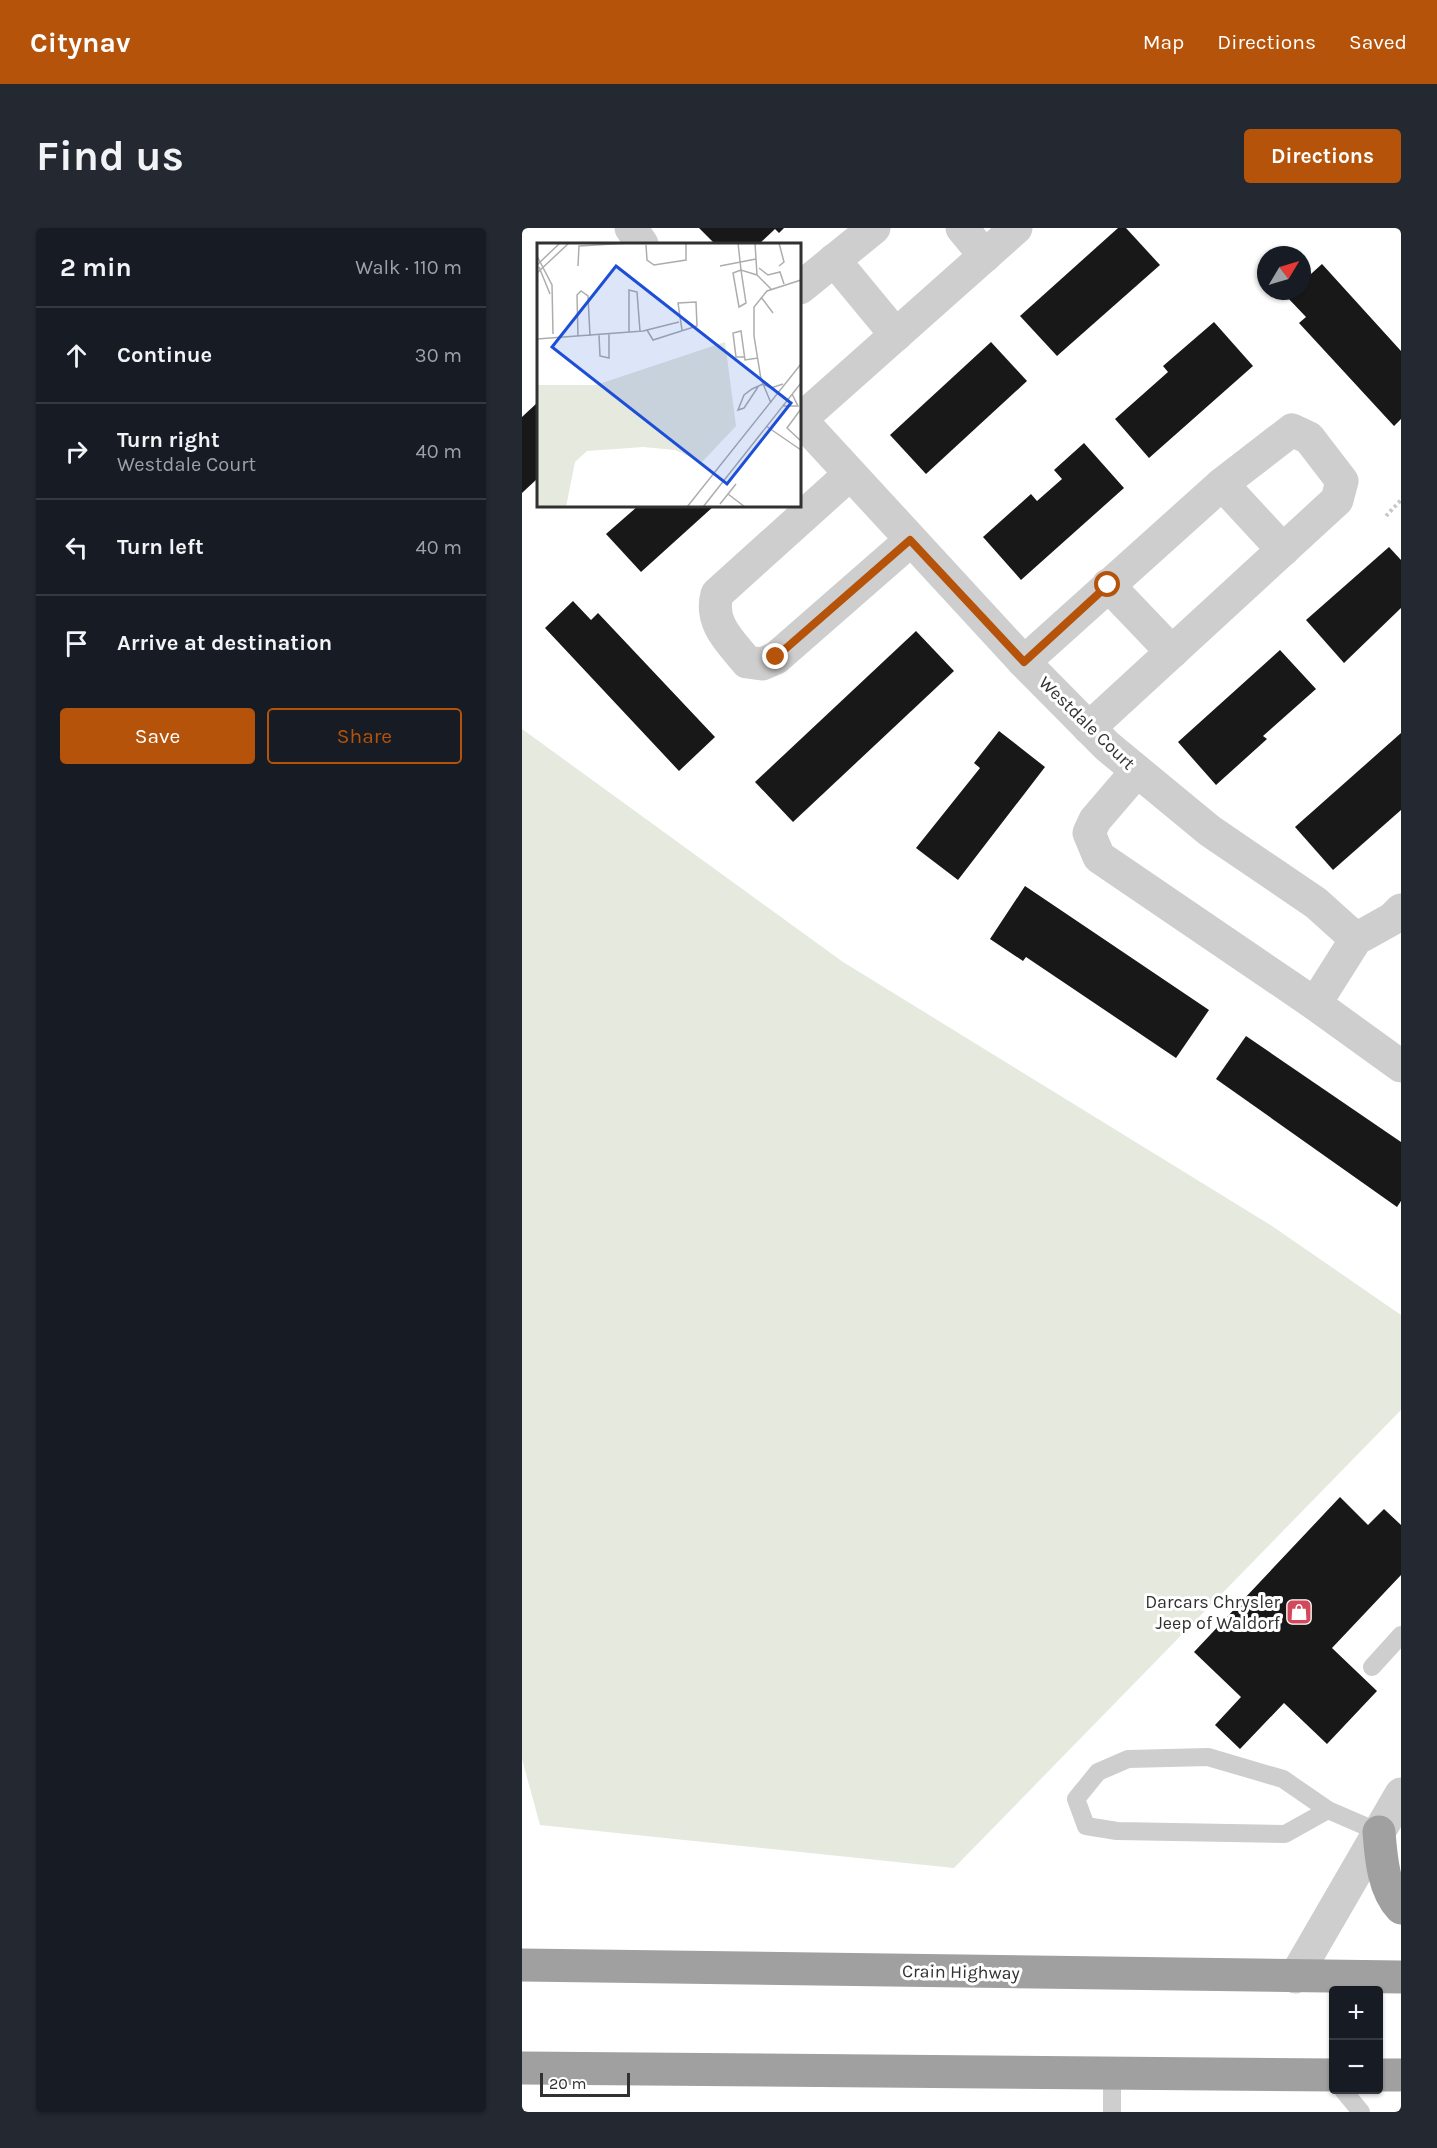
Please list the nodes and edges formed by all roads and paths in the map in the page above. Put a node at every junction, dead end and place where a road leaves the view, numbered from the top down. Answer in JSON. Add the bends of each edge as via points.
{"nodes":[{"id":1,"x":631,"y":228,"type":"edge"},
{"id":2,"x":874,"y":228,"type":"edge"},
{"id":3,"x":962,"y":228,"type":"edge"},
{"id":4,"x":1016,"y":228,"type":"edge"},
{"id":5,"x":641,"y":243,"type":"edge"},
{"id":6,"x":985,"y":256,"type":"junction"},
{"id":7,"x":834,"y":260,"type":"junction"},
{"id":8,"x":801,"y":287,"type":"edge"},
{"id":9,"x":896,"y":335,"type":"junction"},
{"id":10,"x":801,"y":419,"type":"edge"},
{"id":11,"x":801,"y":421,"type":"edge"},
{"id":12,"x":850,"y":474,"type":"junction"},
{"id":13,"x":1222,"y":484,"type":"junction"},
{"id":14,"x":1401,"y":500,"type":"edge"},
{"id":15,"x":1386,"y":516,"type":"dead end"},
{"id":16,"x":910,"y":540,"type":"junction"},
{"id":17,"x":1283,"y":550,"type":"junction"},
{"id":18,"x":1108,"y":585,"type":"junction"},
{"id":19,"x":1172,"y":652,"type":"junction"},
{"id":20,"x":1024,"y":662,"type":"junction"},
{"id":21,"x":1089,"y":728,"type":"junction"},
{"id":22,"x":1137,"y":771,"type":"junction"},
{"id":23,"x":1401,"y":910,"type":"edge"},
{"id":24,"x":1356,"y":939,"type":"junction"},
{"id":25,"x":1315,"y":1004,"type":"junction"},
{"id":26,"x":1401,"y":1066,"type":"edge"},
{"id":27,"x":1401,"y":1635,"type":"edge"},
{"id":28,"x":1372,"y":1666,"type":"dead end"},
{"id":29,"x":1401,"y":1794,"type":"edge"},
{"id":30,"x":1328,"y":1809,"type":"junction"},
{"id":31,"x":1378,"y":1832,"type":"junction"},
{"id":32,"x":1401,"y":1908,"type":"edge"},
{"id":33,"x":522,"y":1965,"type":"edge"},
{"id":34,"x":1295,"y":1977,"type":"junction"},
{"id":35,"x":1401,"y":1977,"type":"edge"},
{"id":36,"x":522,"y":2068,"type":"edge"},
{"id":37,"x":1112,"y":2072,"type":"junction"},
{"id":38,"x":1383,"y":2075,"type":"edge"},
{"id":39,"x":1401,"y":2075,"type":"edge"},
{"id":40,"x":1329,"y":2079,"type":"edge"},
{"id":41,"x":1347,"y":2094,"type":"edge"},
{"id":42,"x":1112,"y":2112,"type":"edge"},
{"id":43,"x":1361,"y":2112,"type":"edge"}],
"edges":[{"from":1,"to":5,"type":"street"},
{"from":2,"to":7,"type":"street"},
{"from":3,"to":6,"type":"street"},
{"from":4,"to":6,"type":"street"},
{"from":6,"to":9,"type":"street"},
{"from":7,"to":8,"type":"street"},
{"from":7,"to":9,"type":"street"},
{"from":9,"to":10,"type":"street"},
{"from":11,"to":12,"type":"street","name":"Westdale Court"},
{"from":12,"to":16,"type":"street","name":"Westdale Court"},
{"from":12,"to":16,"type":"street","via":[[717,594],[713,608],[718,626],[747,662],[762,664],[776,657]]},
{"from":13,"to":17,"type":"street"},
{"from":13,"to":17,"type":"street","via":[[1292,429],[1309,438],[1342,481],[1337,500]]},
{"from":13,"to":18,"type":"street"},
{"from":14,"to":15,"type":"path"},
{"from":16,"to":20,"type":"street","name":"Westdale Court"},
{"from":17,"to":19,"type":"street"},
{"from":18,"to":19,"type":"street"},
{"from":18,"to":20,"type":"street"},
{"from":19,"to":21,"type":"street"},
{"from":20,"to":21,"type":"street","name":"Westdale Court"},
{"from":21,"to":22,"type":"street","name":"Westdale Court"},
{"from":22,"to":24,"type":"street","name":"Westdale Court","via":[[1210,831],[1316,903]]},
{"from":22,"to":25,"type":"street","via":[[1095,820],[1089,833],[1099,857]]},
{"from":23,"to":24,"type":"street"},
{"from":24,"to":25,"type":"street"},
{"from":25,"to":26,"type":"street"},
{"from":27,"to":28,"type":"lane"},
{"from":29,"to":31,"type":"street"},
{"from":30,"to":30,"type":"lane","via":[[1283,1779],[1208,1757],[1128,1759],[1098,1772],[1076,1799],[1086,1826],[1117,1831],[1285,1834]]},
{"from":30,"to":31,"type":"lane"},
{"from":31,"to":32,"type":"highway","via":[[1383,1867]]},
{"from":31,"to":34,"type":"street"},
{"from":33,"to":34,"type":"highway","name":"Crain Highway"},
{"from":34,"to":35,"type":"highway","name":"Crain Highway"},
{"from":36,"to":37,"type":"highway"},
{"from":37,"to":40,"type":"highway"},
{"from":37,"to":42,"type":"lane"},
{"from":38,"to":39,"type":"highway"},
{"from":41,"to":43,"type":"lane"}]}
